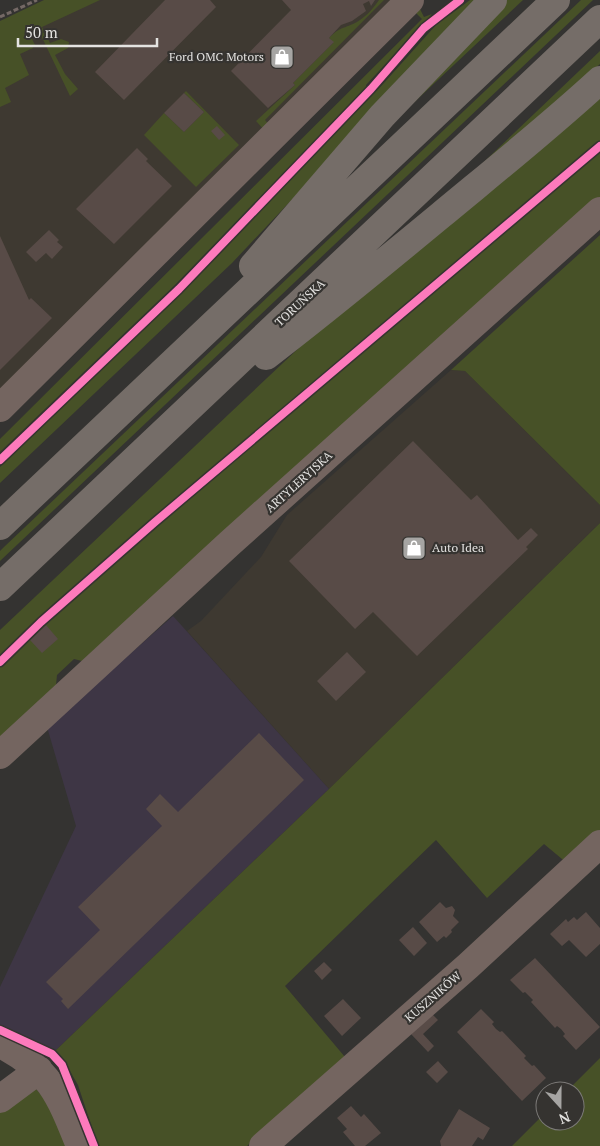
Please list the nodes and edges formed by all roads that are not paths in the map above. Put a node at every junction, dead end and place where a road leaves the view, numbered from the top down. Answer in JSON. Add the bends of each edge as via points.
{"nodes":[{"id":1,"x":410,"y":0,"type":"edge"},
{"id":2,"x":493,"y":0,"type":"edge"},
{"id":3,"x":556,"y":0,"type":"edge"},
{"id":4,"x":600,"y":19,"type":"edge"},
{"id":5,"x":600,"y":80,"type":"edge"},
{"id":6,"x":600,"y":211,"type":"edge"},
{"id":7,"x":140,"y":394,"type":"junction"},
{"id":8,"x":0,"y":408,"type":"edge"},
{"id":9,"x":117,"y":476,"type":"junction"},
{"id":10,"x":0,"y":526,"type":"edge"},
{"id":11,"x":0,"y":586,"type":"edge"},
{"id":12,"x":0,"y":754,"type":"edge"},
{"id":13,"x":600,"y":844,"type":"edge"},
{"id":14,"x":0,"y":1044,"type":"edge"},
{"id":15,"x":39,"y":1070,"type":"junction"},
{"id":16,"x":0,"y":1099,"type":"edge"},
{"id":17,"x":80,"y":1146,"type":"edge"},
{"id":18,"x":263,"y":1146,"type":"edge"}],
"edges":[{"from":1,"to":8,"type":"street"},
{"from":2,"to":7,"type":"highway","via":[[382,116]]},
{"from":3,"to":7,"type":"highway"},
{"from":4,"to":9,"type":"highway","name":"TORUŃSKA"},
{"from":5,"to":9,"type":"highway","via":[[368,275]]},
{"from":6,"to":12,"type":"street","name":"ARTYLERYJSKA"},
{"from":7,"to":10,"type":"highway"},
{"from":9,"to":11,"type":"highway","name":"TORUŃSKA"},
{"from":13,"to":18,"type":"street","name":"KUSZNIKÓW","via":[[468,966]]},
{"from":14,"to":15,"type":"street"},
{"from":15,"to":16,"type":"street"},
{"from":15,"to":17,"type":"street","via":[[63,1104]]}]}
